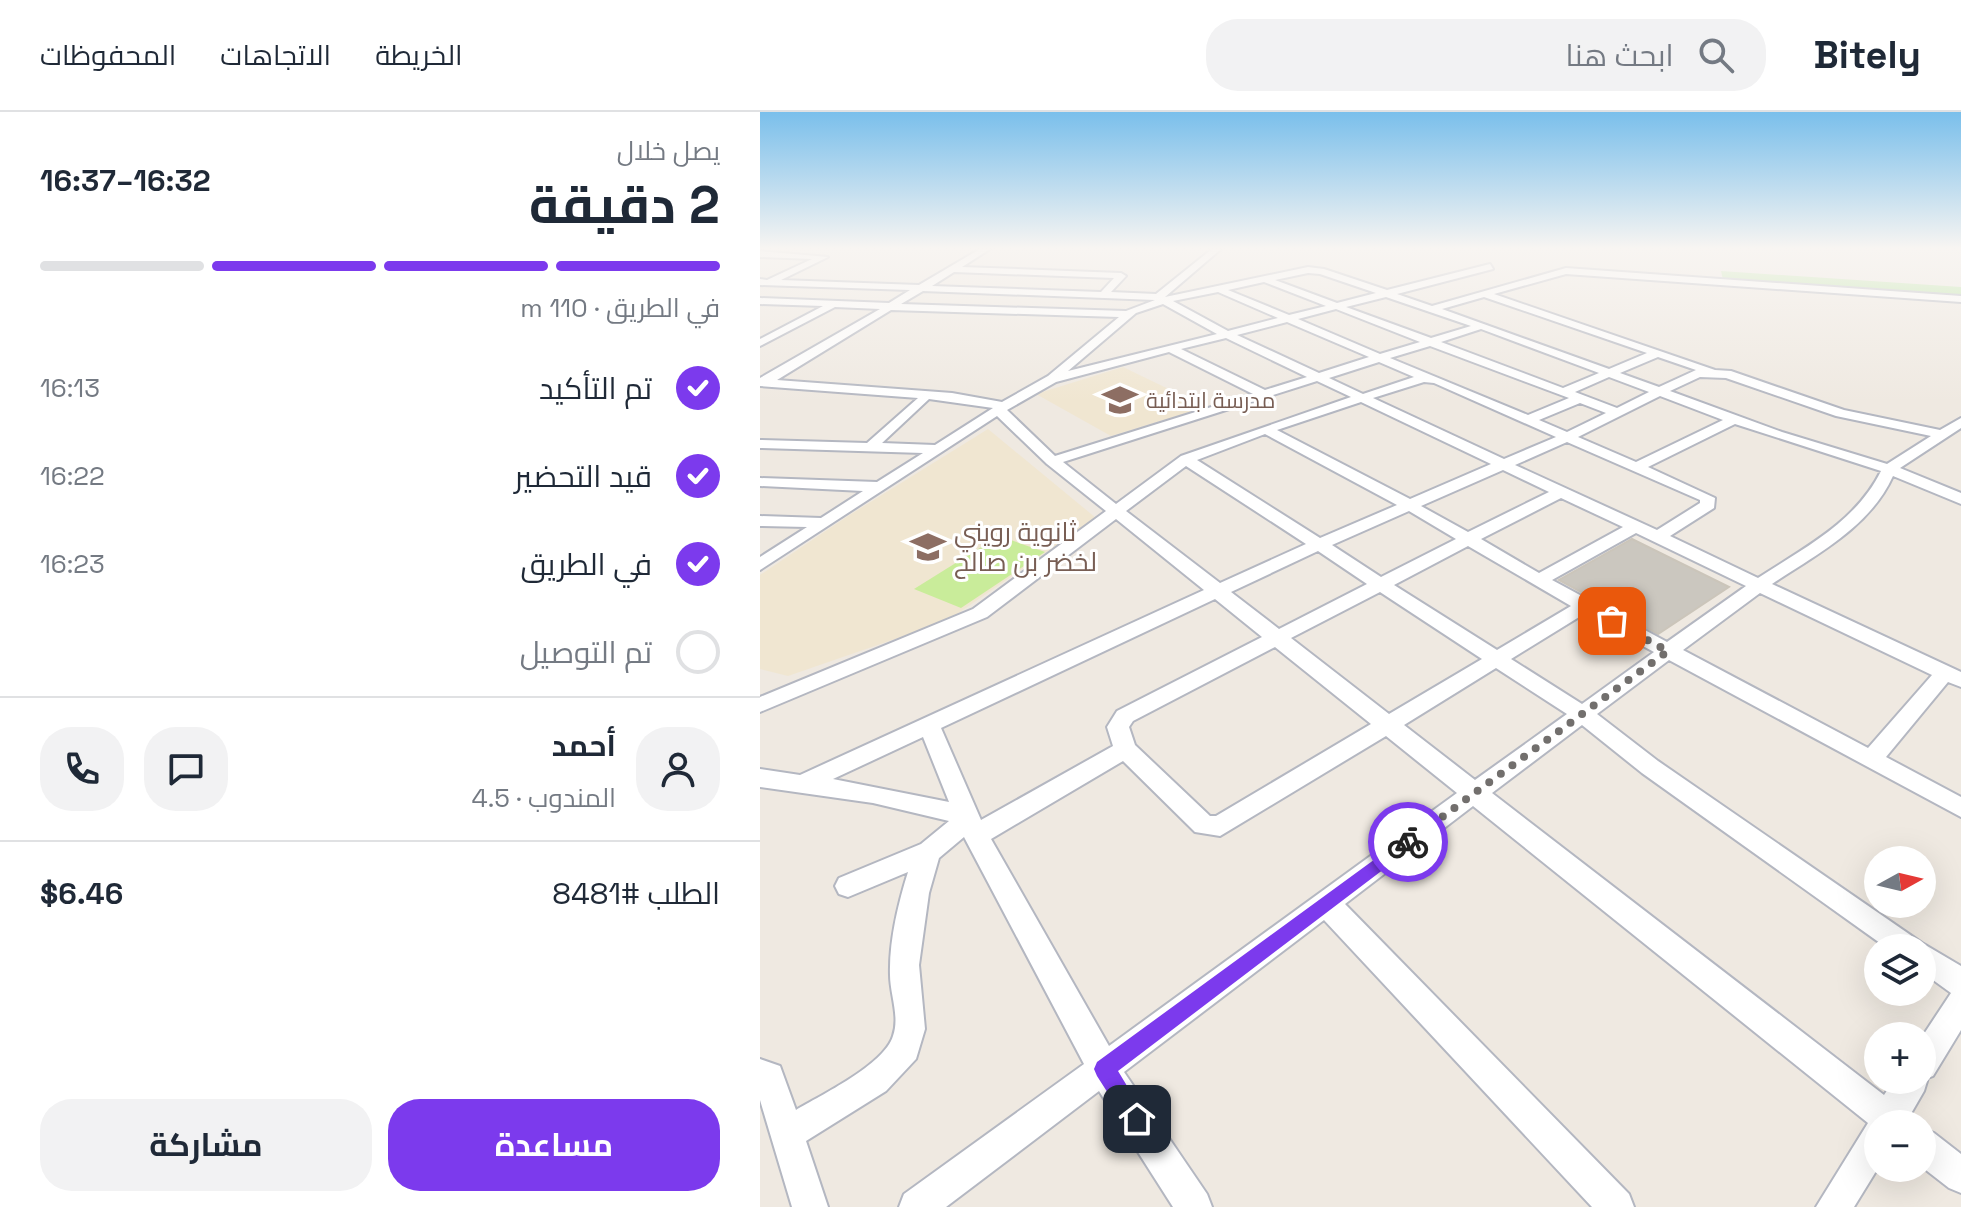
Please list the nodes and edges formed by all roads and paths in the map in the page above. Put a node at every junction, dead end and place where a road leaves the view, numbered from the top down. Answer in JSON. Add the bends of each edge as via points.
{"nodes":[{"id":1,"x":899,"y":300,"type":"edge"},
{"id":2,"x":1158,"y":300,"type":"edge"},
{"id":3,"x":1162,"y":300,"type":"edge"},
{"id":4,"x":1245,"y":300,"type":"edge"},
{"id":5,"x":1322,"y":300,"type":"edge"},
{"id":6,"x":1355,"y":300,"type":"edge"},
{"id":7,"x":1404,"y":300,"type":"edge"},
{"id":8,"x":1463,"y":300,"type":"edge"},
{"id":9,"x":1502,"y":300,"type":"edge"},
{"id":10,"x":1935,"y":300,"type":"edge"},
{"id":11,"x":760,"y":301,"type":"edge"},
{"id":12,"x":773,"y":302,"type":"junction"},
{"id":13,"x":1961,"y":302,"type":"edge"},
{"id":14,"x":835,"y":304,"type":"junction"},
{"id":15,"x":1335,"y":305,"type":"junction"},
{"id":16,"x":890,"y":306,"type":"junction"},
{"id":17,"x":760,"y":308,"type":"edge"},
{"id":18,"x":1431,"y":309,"type":"junction"},
{"id":19,"x":1126,"y":314,"type":"junction"},
{"id":20,"x":1541,"y":314,"type":"junction"},
{"id":21,"x":1288,"y":318,"type":"junction"},
{"id":22,"x":800,"y":322,"type":"junction"},
{"id":23,"x":830,"y":323,"type":"dead end"},
{"id":24,"x":845,"y":323,"type":"dead end"},
{"id":25,"x":860,"y":324,"type":"junction"},
{"id":26,"x":1487,"y":328,"type":"junction"},
{"id":27,"x":760,"y":331,"type":"edge"},
{"id":28,"x":782,"y":332,"type":"junction"},
{"id":29,"x":1226,"y":334,"type":"junction"},
{"id":30,"x":1432,"y":341,"type":"junction"},
{"id":31,"x":760,"y":343,"type":"edge"},
{"id":32,"x":1171,"y":349,"type":"junction"},
{"id":33,"x":1658,"y":353,"type":"junction"},
{"id":34,"x":1381,"y":357,"type":"junction"},
{"id":35,"x":1712,"y":372,"type":"junction"},
{"id":36,"x":1612,"y":373,"type":"junction"},
{"id":37,"x":1319,"y":377,"type":"junction"},
{"id":38,"x":1427,"y":378,"type":"junction"},
{"id":39,"x":1052,"y":379,"type":"junction"},
{"id":40,"x":761,"y":384,"type":"edge"},
{"id":41,"x":1564,"y":392,"type":"junction"},
{"id":42,"x":1664,"y":392,"type":"junction"},
{"id":43,"x":1263,"y":394,"type":"junction"},
{"id":44,"x":1364,"y":398,"type":"junction"},
{"id":45,"x":1581,"y":398,"type":"junction"},
{"id":46,"x":923,"y":400,"type":"junction"},
{"id":47,"x":1000,"y":412,"type":"junction"},
{"id":48,"x":1619,"y":413,"type":"junction"},
{"id":49,"x":1529,"y":419,"type":"junction"},
{"id":50,"x":1735,"y":419,"type":"junction"},
{"id":51,"x":1951,"y":428,"type":"edge"},
{"id":52,"x":1266,"y":429,"type":"junction"},
{"id":53,"x":1569,"y":436,"type":"junction"},
{"id":54,"x":760,"y":444,"type":"edge"},
{"id":55,"x":872,"y":445,"type":"junction"},
{"id":56,"x":937,"y":449,"type":"junction"},
{"id":57,"x":1186,"y":459,"type":"junction"},
{"id":58,"x":1052,"y":461,"type":"junction"},
{"id":59,"x":1502,"y":465,"type":"junction"},
{"id":60,"x":1638,"y":466,"type":"junction"},
{"id":61,"x":1889,"y":469,"type":"junction"},
{"id":62,"x":760,"y":482,"type":"edge"},
{"id":63,"x":879,"y":487,"type":"junction"},
{"id":64,"x":1560,"y":492,"type":"junction"},
{"id":65,"x":1961,"y":499,"type":"edge"},
{"id":66,"x":1409,"y":505,"type":"junction"},
{"id":67,"x":1117,"y":513,"type":"junction"},
{"id":68,"x":760,"y":521,"type":"edge"},
{"id":69,"x":823,"y":523,"type":"junction"},
{"id":70,"x":1635,"y":527,"type":"junction"},
{"id":71,"x":1657,"y":537,"type":"junction"},
{"id":72,"x":1466,"y":538,"type":"junction"},
{"id":73,"x":1320,"y":544,"type":"junction"},
{"id":74,"x":760,"y":565,"type":"edge"},
{"id":75,"x":1539,"y":580,"type":"junction"},
{"id":76,"x":1379,"y":583,"type":"junction"},
{"id":77,"x":1759,"y":585,"type":"junction"},
{"id":78,"x":1217,"y":591,"type":"junction"},
{"id":79,"x":1584,"y":606,"type":"junction"},
{"id":80,"x":1275,"y":637,"type":"junction"},
{"id":81,"x":1668,"y":651,"type":"junction"},
{"id":82,"x":1497,"y":660,"type":"junction"},
{"id":83,"x":1953,"y":676,"type":"edge"},
{"id":84,"x":760,"y":705,"type":"edge"},
{"id":85,"x":1582,"y":714,"type":"junction"},
{"id":86,"x":1387,"y":724,"type":"junction"},
{"id":87,"x":929,"y":725,"type":"junction"},
{"id":88,"x":1125,"y":749,"type":"junction"},
{"id":89,"x":1871,"y":759,"type":"junction"},
{"id":90,"x":760,"y":778,"type":"edge"},
{"id":91,"x":802,"y":784,"type":"junction"},
{"id":92,"x":1474,"y":793,"type":"junction"},
{"id":93,"x":1961,"y":808,"type":"edge"},
{"id":94,"x":970,"y":823,"type":"junction"},
{"id":95,"x":930,"y":851,"type":"junction"},
{"id":96,"x":848,"y":886,"type":"dead end"},
{"id":97,"x":1326,"y":903,"type":"junction"},
{"id":98,"x":1890,"y":934,"type":"edge"},
{"id":99,"x":1936,"y":966,"type":"edge"},
{"id":100,"x":1961,"y":983,"type":"edge"},
{"id":101,"x":1961,"y":1003,"type":"edge"},
{"id":102,"x":1936,"y":1043,"type":"edge"},
{"id":103,"x":1104,"y":1069,"type":"junction"},
{"id":104,"x":760,"y":1075,"type":"edge"},
{"id":105,"x":1867,"y":1110,"type":"edge"},
{"id":106,"x":787,"y":1134,"type":"junction"},
{"id":107,"x":1936,"y":1156,"type":"edge"},
{"id":108,"x":1864,"y":1161,"type":"edge"},
{"id":109,"x":1961,"y":1176,"type":"edge"},
{"id":110,"x":810,"y":1207,"type":"edge"},
{"id":111,"x":917,"y":1207,"type":"edge"},
{"id":112,"x":1194,"y":1207,"type":"edge"},
{"id":113,"x":1616,"y":1207,"type":"edge"},
{"id":114,"x":1834,"y":1207,"type":"edge"}],
"edges":[{"from":1,"to":16,"type":"street"},
{"from":2,"to":19,"type":"street"},
{"from":3,"to":29,"type":"street"},
{"from":4,"to":21,"type":"street"},
{"from":5,"to":15,"type":"street"},
{"from":6,"to":15,"type":"street"},
{"from":7,"to":18,"type":"street"},
{"from":8,"to":18,"type":"street"},
{"from":9,"to":20,"type":"street"},
{"from":10,"to":13,"type":"street"},
{"from":11,"to":12,"type":"street"},
{"from":12,"to":14,"type":"street"},
{"from":12,"to":17,"type":"street"},
{"from":14,"to":16,"type":"street"},
{"from":14,"to":22,"type":"street"},
{"from":15,"to":21,"type":"street"},
{"from":15,"to":30,"type":"street"},
{"from":16,"to":19,"type":"street"},
{"from":16,"to":25,"type":"street"},
{"from":18,"to":26,"type":"street"},
{"from":19,"to":39,"type":"street"},
{"from":20,"to":26,"type":"street"},
{"from":20,"to":33,"type":"street"},
{"from":21,"to":29,"type":"street"},
{"from":21,"to":34,"type":"street"},
{"from":22,"to":23,"type":"street"},
{"from":22,"to":28,"type":"street"},
{"from":24,"to":25,"type":"street"},
{"from":25,"to":40,"type":"street"},
{"from":26,"to":30,"type":"street"},
{"from":26,"to":36,"type":"street"},
{"from":27,"to":28,"type":"street"},
{"from":28,"to":31,"type":"street"},
{"from":29,"to":32,"type":"street"},
{"from":29,"to":37,"type":"street"},
{"from":30,"to":34,"type":"street"},
{"from":30,"to":41,"type":"street"},
{"from":32,"to":39,"type":"street"},
{"from":32,"to":43,"type":"street"},
{"from":33,"to":35,"type":"street"},
{"from":33,"to":36,"type":"street"},
{"from":34,"to":37,"type":"street"},
{"from":34,"to":38,"type":"street"},
{"from":35,"to":42,"type":"street","via":[[1692,375]]},
{"from":35,"to":51,"type":"street","via":[[1841,413]]},
{"from":36,"to":41,"type":"street"},
{"from":36,"to":42,"type":"street"},
{"from":37,"to":43,"type":"street"},
{"from":37,"to":44,"type":"street"},
{"from":38,"to":44,"type":"street"},
{"from":38,"to":49,"type":"street"},
{"from":39,"to":47,"type":"street"},
{"from":40,"to":46,"type":"street"},
{"from":40,"to":47,"type":"street","via":[[989,401]]},
{"from":41,"to":45,"type":"street"},
{"from":42,"to":48,"type":"street"},
{"from":42,"to":50,"type":"street"},
{"from":43,"to":58,"type":"street"},
{"from":44,"to":52,"type":"street"},
{"from":44,"to":59,"type":"street"},
{"from":45,"to":48,"type":"street"},
{"from":45,"to":49,"type":"street"},
{"from":46,"to":47,"type":"street"},
{"from":46,"to":55,"type":"street"},
{"from":47,"to":56,"type":"street"},
{"from":47,"to":58,"type":"street"},
{"from":48,"to":53,"type":"street"},
{"from":49,"to":53,"type":"street"},
{"from":50,"to":60,"type":"street"},
{"from":50,"to":61,"type":"street"},
{"from":51,"to":61,"type":"street"},
{"from":52,"to":57,"type":"street"},
{"from":52,"to":66,"type":"street"},
{"from":53,"to":59,"type":"street"},
{"from":53,"to":60,"type":"street"},
{"from":54,"to":55,"type":"street"},
{"from":55,"to":56,"type":"street"},
{"from":56,"to":63,"type":"street"},
{"from":57,"to":67,"type":"street"},
{"from":57,"to":73,"type":"street"},
{"from":58,"to":67,"type":"street"},
{"from":59,"to":64,"type":"street"},
{"from":59,"to":66,"type":"street"},
{"from":60,"to":71,"type":"street","via":[[1701,493],[1710,502]]},
{"from":61,"to":65,"type":"street"},
{"from":61,"to":77,"type":"street","via":[[1861,514]]},
{"from":62,"to":63,"type":"street"},
{"from":63,"to":69,"type":"street"},
{"from":64,"to":70,"type":"street"},
{"from":64,"to":72,"type":"street"},
{"from":66,"to":72,"type":"street"},
{"from":66,"to":73,"type":"street"},
{"from":67,"to":78,"type":"street"},
{"from":67,"to":84,"type":"street","via":[[966,621]]},
{"from":68,"to":69,"type":"street"},
{"from":69,"to":74,"type":"street"},
{"from":70,"to":71,"type":"street"},
{"from":70,"to":75,"type":"street"},
{"from":71,"to":77,"type":"street"},
{"from":72,"to":75,"type":"street"},
{"from":72,"to":76,"type":"street"},
{"from":73,"to":76,"type":"street"},
{"from":73,"to":78,"type":"street"},
{"from":75,"to":79,"type":"street"},
{"from":76,"to":80,"type":"street"},
{"from":76,"to":82,"type":"street"},
{"from":77,"to":81,"type":"street"},
{"from":77,"to":83,"type":"street"},
{"from":78,"to":80,"type":"street"},
{"from":78,"to":87,"type":"street"},
{"from":79,"to":81,"type":"street"},
{"from":79,"to":82,"type":"street"},
{"from":80,"to":86,"type":"street"},
{"from":80,"to":88,"type":"street","via":[[1125,716],[1118,727]]},
{"from":81,"to":85,"type":"street"},
{"from":81,"to":89,"type":"street"},
{"from":82,"to":85,"type":"street"},
{"from":82,"to":86,"type":"street"},
{"from":83,"to":89,"type":"street"},
{"from":85,"to":92,"type":"street"},
{"from":85,"to":98,"type":"street"},
{"from":86,"to":88,"type":"street","via":[[1220,826],[1204,825]]},
{"from":86,"to":92,"type":"street"},
{"from":87,"to":91,"type":"street"},
{"from":87,"to":94,"type":"street"},
{"from":88,"to":94,"type":"street"},
{"from":89,"to":93,"type":"street"},
{"from":90,"to":91,"type":"street"},
{"from":91,"to":94,"type":"street","via":[[873,794]]},
{"from":92,"to":97,"type":"street"},
{"from":92,"to":105,"type":"street"},
{"from":94,"to":95,"type":"street"},
{"from":94,"to":103,"type":"street"},
{"from":95,"to":96,"type":"street"},
{"from":95,"to":106,"type":"street","via":[[908,931],[904,975],[912,1028],[900,1057]]},
{"from":97,"to":103,"type":"street"},
{"from":97,"to":113,"type":"street"},
{"from":99,"to":100,"type":"street"},
{"from":101,"to":102,"type":"street"},
{"from":103,"to":111,"type":"street"},
{"from":103,"to":112,"type":"street"},
{"from":104,"to":106,"type":"street","via":[[769,1077]]},
{"from":106,"to":110,"type":"street"},
{"from":107,"to":109,"type":"street"},
{"from":108,"to":114,"type":"street"}]}
